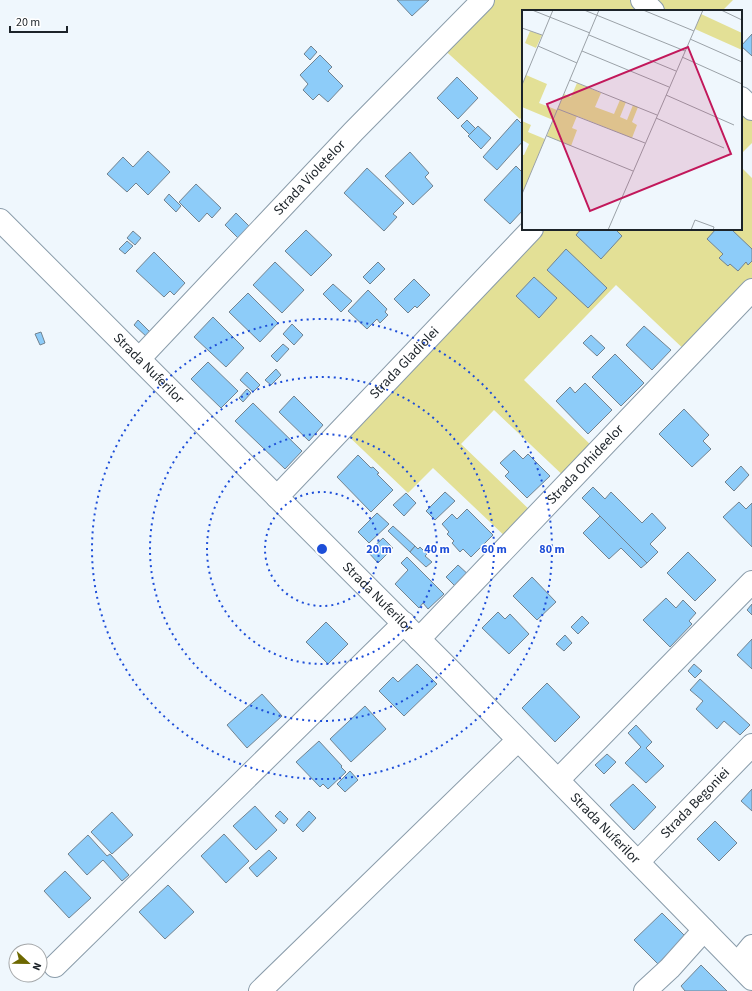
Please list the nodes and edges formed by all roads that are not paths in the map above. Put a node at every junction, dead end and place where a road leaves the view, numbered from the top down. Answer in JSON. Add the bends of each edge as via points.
{"nodes":[{"id":1,"x":483,"y":0,"type":"edge"},
{"id":2,"x":642,"y":0,"type":"edge"},
{"id":3,"x":652,"y":10,"type":"edge"},
{"id":4,"x":742,"y":99,"type":"edge"},
{"id":5,"x":752,"y":109,"type":"edge"},
{"id":6,"x":0,"y":220,"type":"edge"},
{"id":7,"x":531,"y":230,"type":"edge"},
{"id":8,"x":752,"y":290,"type":"edge"},
{"id":9,"x":138,"y":358,"type":"junction"},
{"id":10,"x":277,"y":497,"type":"junction"},
{"id":11,"x":752,"y":582,"type":"edge"},
{"id":12,"x":404,"y":623,"type":"junction"},
{"id":13,"x":419,"y":639,"type":"junction"},
{"id":14,"x":518,"y":740,"type":"junction"},
{"id":15,"x":752,"y":745,"type":"edge"},
{"id":16,"x":558,"y":780,"type":"junction"},
{"id":17,"x":638,"y":862,"type":"junction"},
{"id":18,"x":704,"y":930,"type":"junction"},
{"id":19,"x":752,"y":946,"type":"edge"},
{"id":20,"x":738,"y":963,"type":"junction"},
{"id":21,"x":55,"y":966,"type":"dead end"},
{"id":22,"x":752,"y":979,"type":"edge"},
{"id":23,"x":260,"y":991,"type":"edge"},
{"id":24,"x":645,"y":991,"type":"edge"}],
"edges":[{"from":1,"to":9,"type":"street","name":"Strada Violetelor","via":[[353,132]]},
{"from":2,"to":3,"type":"street"},
{"from":4,"to":5,"type":"street"},
{"from":6,"to":9,"type":"street","name":"Strada Nuferilor"},
{"from":7,"to":10,"type":"street","name":"Strada Gladiolei"},
{"from":8,"to":13,"type":"street","name":"Strada Orhideelor"},
{"from":9,"to":10,"type":"street","name":"Strada Nuferilor"},
{"from":10,"to":12,"type":"street","name":"Strada Nuferilor"},
{"from":11,"to":16,"type":"street"},
{"from":12,"to":13,"type":"street","name":"Strada Nuferilor"},
{"from":12,"to":21,"type":"street"},
{"from":13,"to":14,"type":"street","name":"Strada Nuferilor"},
{"from":14,"to":16,"type":"street","name":"Strada Nuferilor"},
{"from":14,"to":23,"type":"street"},
{"from":15,"to":17,"type":"street","name":"Strada Begoniei"},
{"from":16,"to":17,"type":"street","name":"Strada Nuferilor"},
{"from":17,"to":18,"type":"street","name":"Strada Nuferilor"},
{"from":18,"to":20,"type":"street","name":"Strada Nuferilor"},
{"from":18,"to":24,"type":"street"},
{"from":19,"to":20,"type":"street"},
{"from":20,"to":22,"type":"street","name":"Strada Nuferilor"}]}
